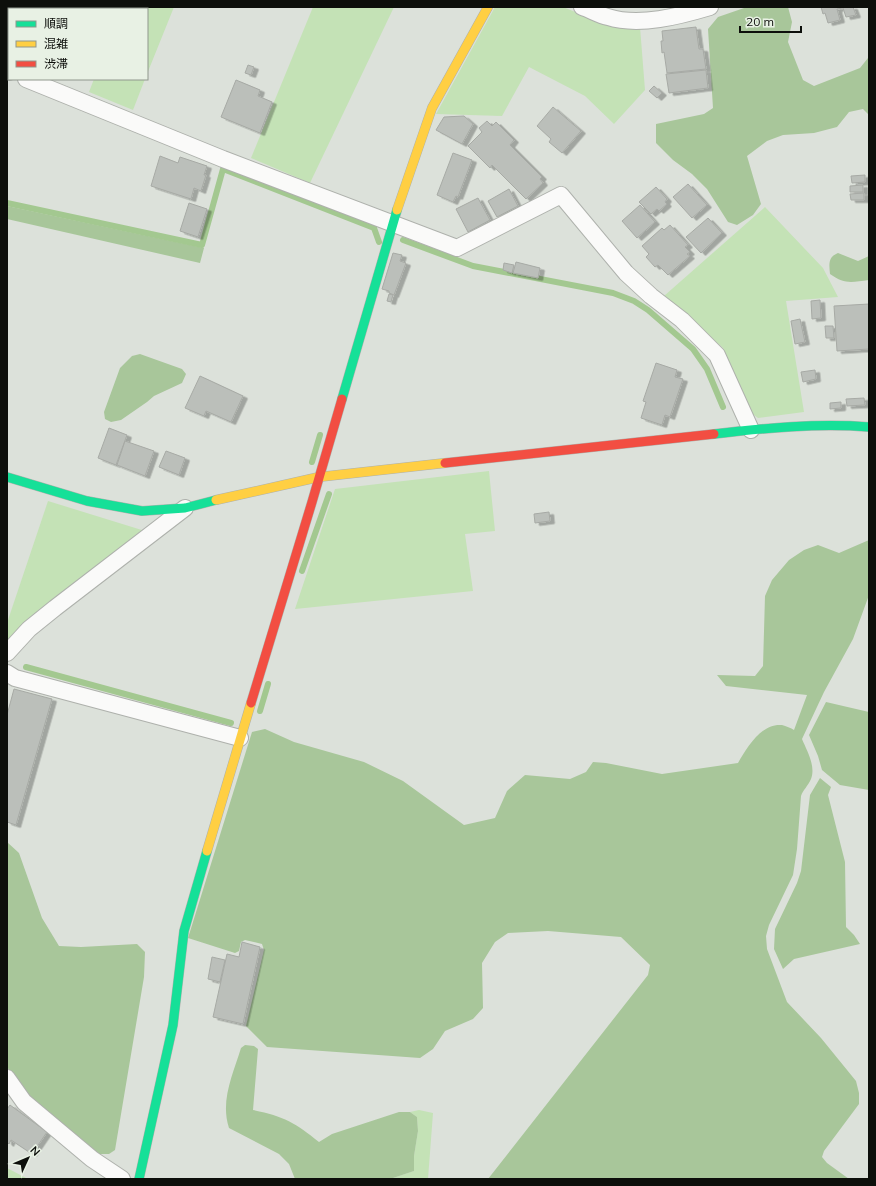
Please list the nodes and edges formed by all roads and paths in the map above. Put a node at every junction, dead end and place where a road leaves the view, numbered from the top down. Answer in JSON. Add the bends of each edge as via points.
{"nodes":[{"id":1,"x":488,"y":7,"type":"edge"},
{"id":2,"x":582,"y":7,"type":"edge"},
{"id":3,"x":710,"y":7,"type":"edge"},
{"id":4,"x":28,"y":80,"type":"edge"},
{"id":5,"x":392,"y":223,"type":"junction"},
{"id":6,"x":869,"y":427,"type":"edge"},
{"id":7,"x":751,"y":430,"type":"junction"},
{"id":8,"x":319,"y":476,"type":"junction"},
{"id":9,"x":7,"y":477,"type":"edge"},
{"id":10,"x":185,"y":508,"type":"junction"},
{"id":11,"x":7,"y":653,"type":"edge"},
{"id":12,"x":7,"y":673,"type":"edge"},
{"id":13,"x":240,"y":738,"type":"junction"},
{"id":14,"x":7,"y":1078,"type":"edge"},
{"id":15,"x":122,"y":1179,"type":"edge"},
{"id":16,"x":139,"y":1179,"type":"edge"}],
"edges":[{"from":1,"to":5,"type":"street","via":[[432,108]]},
{"from":2,"to":3,"type":"street","via":[[608,18],[635,21],[684,15]]},
{"from":4,"to":5,"type":"street","via":[[223,159]]},
{"from":5,"to":7,"type":"street","via":[[457,248],[561,195],[626,273],[682,320],[717,355]]},
{"from":5,"to":8,"type":"street"},
{"from":6,"to":7,"type":"street","via":[[841,425]]},
{"from":7,"to":8,"type":"street"},
{"from":8,"to":10,"type":"street"},
{"from":8,"to":13,"type":"street"},
{"from":9,"to":10,"type":"street","via":[[87,501],[142,512]]},
{"from":10,"to":11,"type":"street","via":[[29,629]]},
{"from":12,"to":13,"type":"street","via":[[15,678]]},
{"from":13,"to":16,"type":"street","via":[[184,931],[173,1025]]},
{"from":14,"to":15,"type":"street","via":[[24,1102],[92,1159]]}]}
